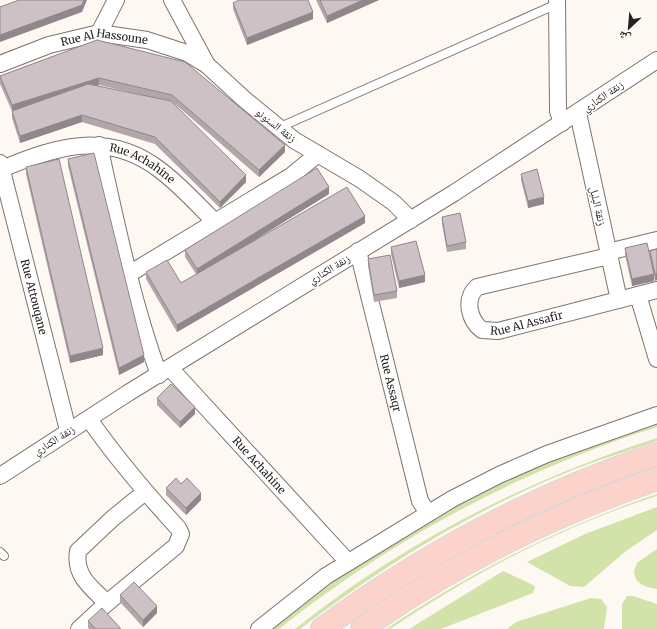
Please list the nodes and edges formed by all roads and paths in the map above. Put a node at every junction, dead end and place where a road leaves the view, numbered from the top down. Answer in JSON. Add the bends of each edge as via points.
{"nodes":[{"id":1,"x":116,"y":0,"type":"edge"},
{"id":2,"x":176,"y":1,"type":"edge"},
{"id":3,"x":557,"y":2,"type":"edge"},
{"id":4,"x":99,"y":33,"type":"junction"},
{"id":5,"x":657,"y":60,"type":"edge"},
{"id":6,"x":0,"y":64,"type":"edge"},
{"id":7,"x":207,"y":65,"type":"junction"},
{"id":8,"x":578,"y":113,"type":"junction"},
{"id":9,"x":562,"y":123,"type":"junction"},
{"id":10,"x":278,"y":128,"type":"junction"},
{"id":11,"x":99,"y":145,"type":"junction"},
{"id":12,"x":318,"y":154,"type":"junction"},
{"id":13,"x":1,"y":166,"type":"edge"},
{"id":14,"x":411,"y":220,"type":"junction"},
{"id":15,"x":215,"y":222,"type":"junction"},
{"id":16,"x":657,"y":240,"type":"edge"},
{"id":17,"x":358,"y":252,"type":"junction"},
{"id":18,"x":609,"y":254,"type":"junction"},
{"id":19,"x":129,"y":274,"type":"junction"},
{"id":20,"x":657,"y":290,"type":"edge"},
{"id":21,"x":638,"y":295,"type":"junction"},
{"id":22,"x":619,"y":300,"type":"junction"},
{"id":23,"x":657,"y":359,"type":"edge"},
{"id":24,"x":165,"y":371,"type":"junction"},
{"id":25,"x":657,"y":415,"type":"edge"},
{"id":26,"x":89,"y":419,"type":"junction"},
{"id":27,"x":68,"y":430,"type":"junction"},
{"id":28,"x":657,"y":454,"type":"edge"},
{"id":29,"x":0,"y":476,"type":"edge"},
{"id":30,"x":657,"y":479,"type":"edge"},
{"id":31,"x":145,"y":492,"type":"junction"},
{"id":32,"x":428,"y":512,"type":"junction"},
{"id":33,"x":348,"y":562,"type":"junction"},
{"id":34,"x":107,"y":603,"type":"junction"},
{"id":35,"x":79,"y":629,"type":"edge"},
{"id":36,"x":259,"y":629,"type":"edge"},
{"id":37,"x":322,"y":629,"type":"edge"},
{"id":38,"x":362,"y":629,"type":"edge"}],
"edges":[{"from":1,"to":4,"type":"street"},
{"from":2,"to":7,"type":"street","name":"زنقة السنونو"},
{"from":3,"to":9,"type":"street","via":[[558,112]]},
{"from":3,"to":10,"type":"lane"},
{"from":4,"to":6,"type":"street","name":"Rue Al Hassoune","via":[[49,45]]},
{"from":4,"to":7,"type":"street","name":"Rue Al Hassoune","via":[[147,40],[186,53]]},
{"from":5,"to":8,"type":"street","name":"زنقة الكناري"},
{"from":7,"to":10,"type":"street","name":"زنقة السنونو"},
{"from":8,"to":9,"type":"street","name":"زنقة الكناري"},
{"from":8,"to":18,"type":"street","name":"زنقة البلبل"},
{"from":9,"to":14,"type":"street","name":"زنقة الكناري"},
{"from":10,"to":12,"type":"street","name":"زنقة السنونو"},
{"from":11,"to":13,"type":"street","name":"Rue Achahine","via":[[64,148]]},
{"from":11,"to":15,"type":"street","name":"Rue Achahine","via":[[131,153],[160,170]]},
{"from":11,"to":19,"type":"street","name":"Rue Achahine"},
{"from":12,"to":14,"type":"street","name":"زنقة السنونو","via":[[394,203]]},
{"from":12,"to":15,"type":"street","via":[[291,176]]},
{"from":13,"to":27,"type":"street","name":"Rue Attouqane"},
{"from":14,"to":17,"type":"street","name":"زنقة الكناري"},
{"from":15,"to":19,"type":"street"},
{"from":16,"to":18,"type":"street"},
{"from":17,"to":24,"type":"street","name":"زنقة الكناري"},
{"from":17,"to":32,"type":"street","name":"Rue Assaqr","via":[[420,500]]},
{"from":18,"to":22,"type":"street","name":"زنقة البلبل"},
{"from":18,"to":22,"type":"street","name":"Rue Al Assafir","via":[[477,287],[471,292],[469,300],[471,314],[482,330],[498,331]]},
{"from":19,"to":24,"type":"street","name":"Rue Achahine","via":[[147,342]]},
{"from":20,"to":21,"type":"street","name":"Rue Al Assafir"},
{"from":21,"to":22,"type":"street","name":"Rue Al Assafir"},
{"from":21,"to":23,"type":"street"},
{"from":24,"to":26,"type":"street","name":"زنقة الكناري"},
{"from":24,"to":33,"type":"street","name":"Rue Achahine"},
{"from":25,"to":32,"type":"street","via":[[529,461]]},
{"from":26,"to":27,"type":"street","name":"زنقة الكناري"},
{"from":26,"to":31,"type":"street"},
{"from":27,"to":29,"type":"street","name":"زنقة الكناري"},
{"from":28,"to":37,"type":"main road","via":[[542,499],[486,526],[394,580]]},
{"from":30,"to":38,"type":"main road","via":[[593,502],[498,546],[414,594]]},
{"from":31,"to":34,"type":"street","via":[[78,551],[78,568],[84,580]]},
{"from":31,"to":34,"type":"street","via":[[178,528],[181,534],[179,541]]},
{"from":32,"to":33,"type":"street"},
{"from":33,"to":36,"type":"street"},
{"from":34,"to":35,"type":"street"}]}
